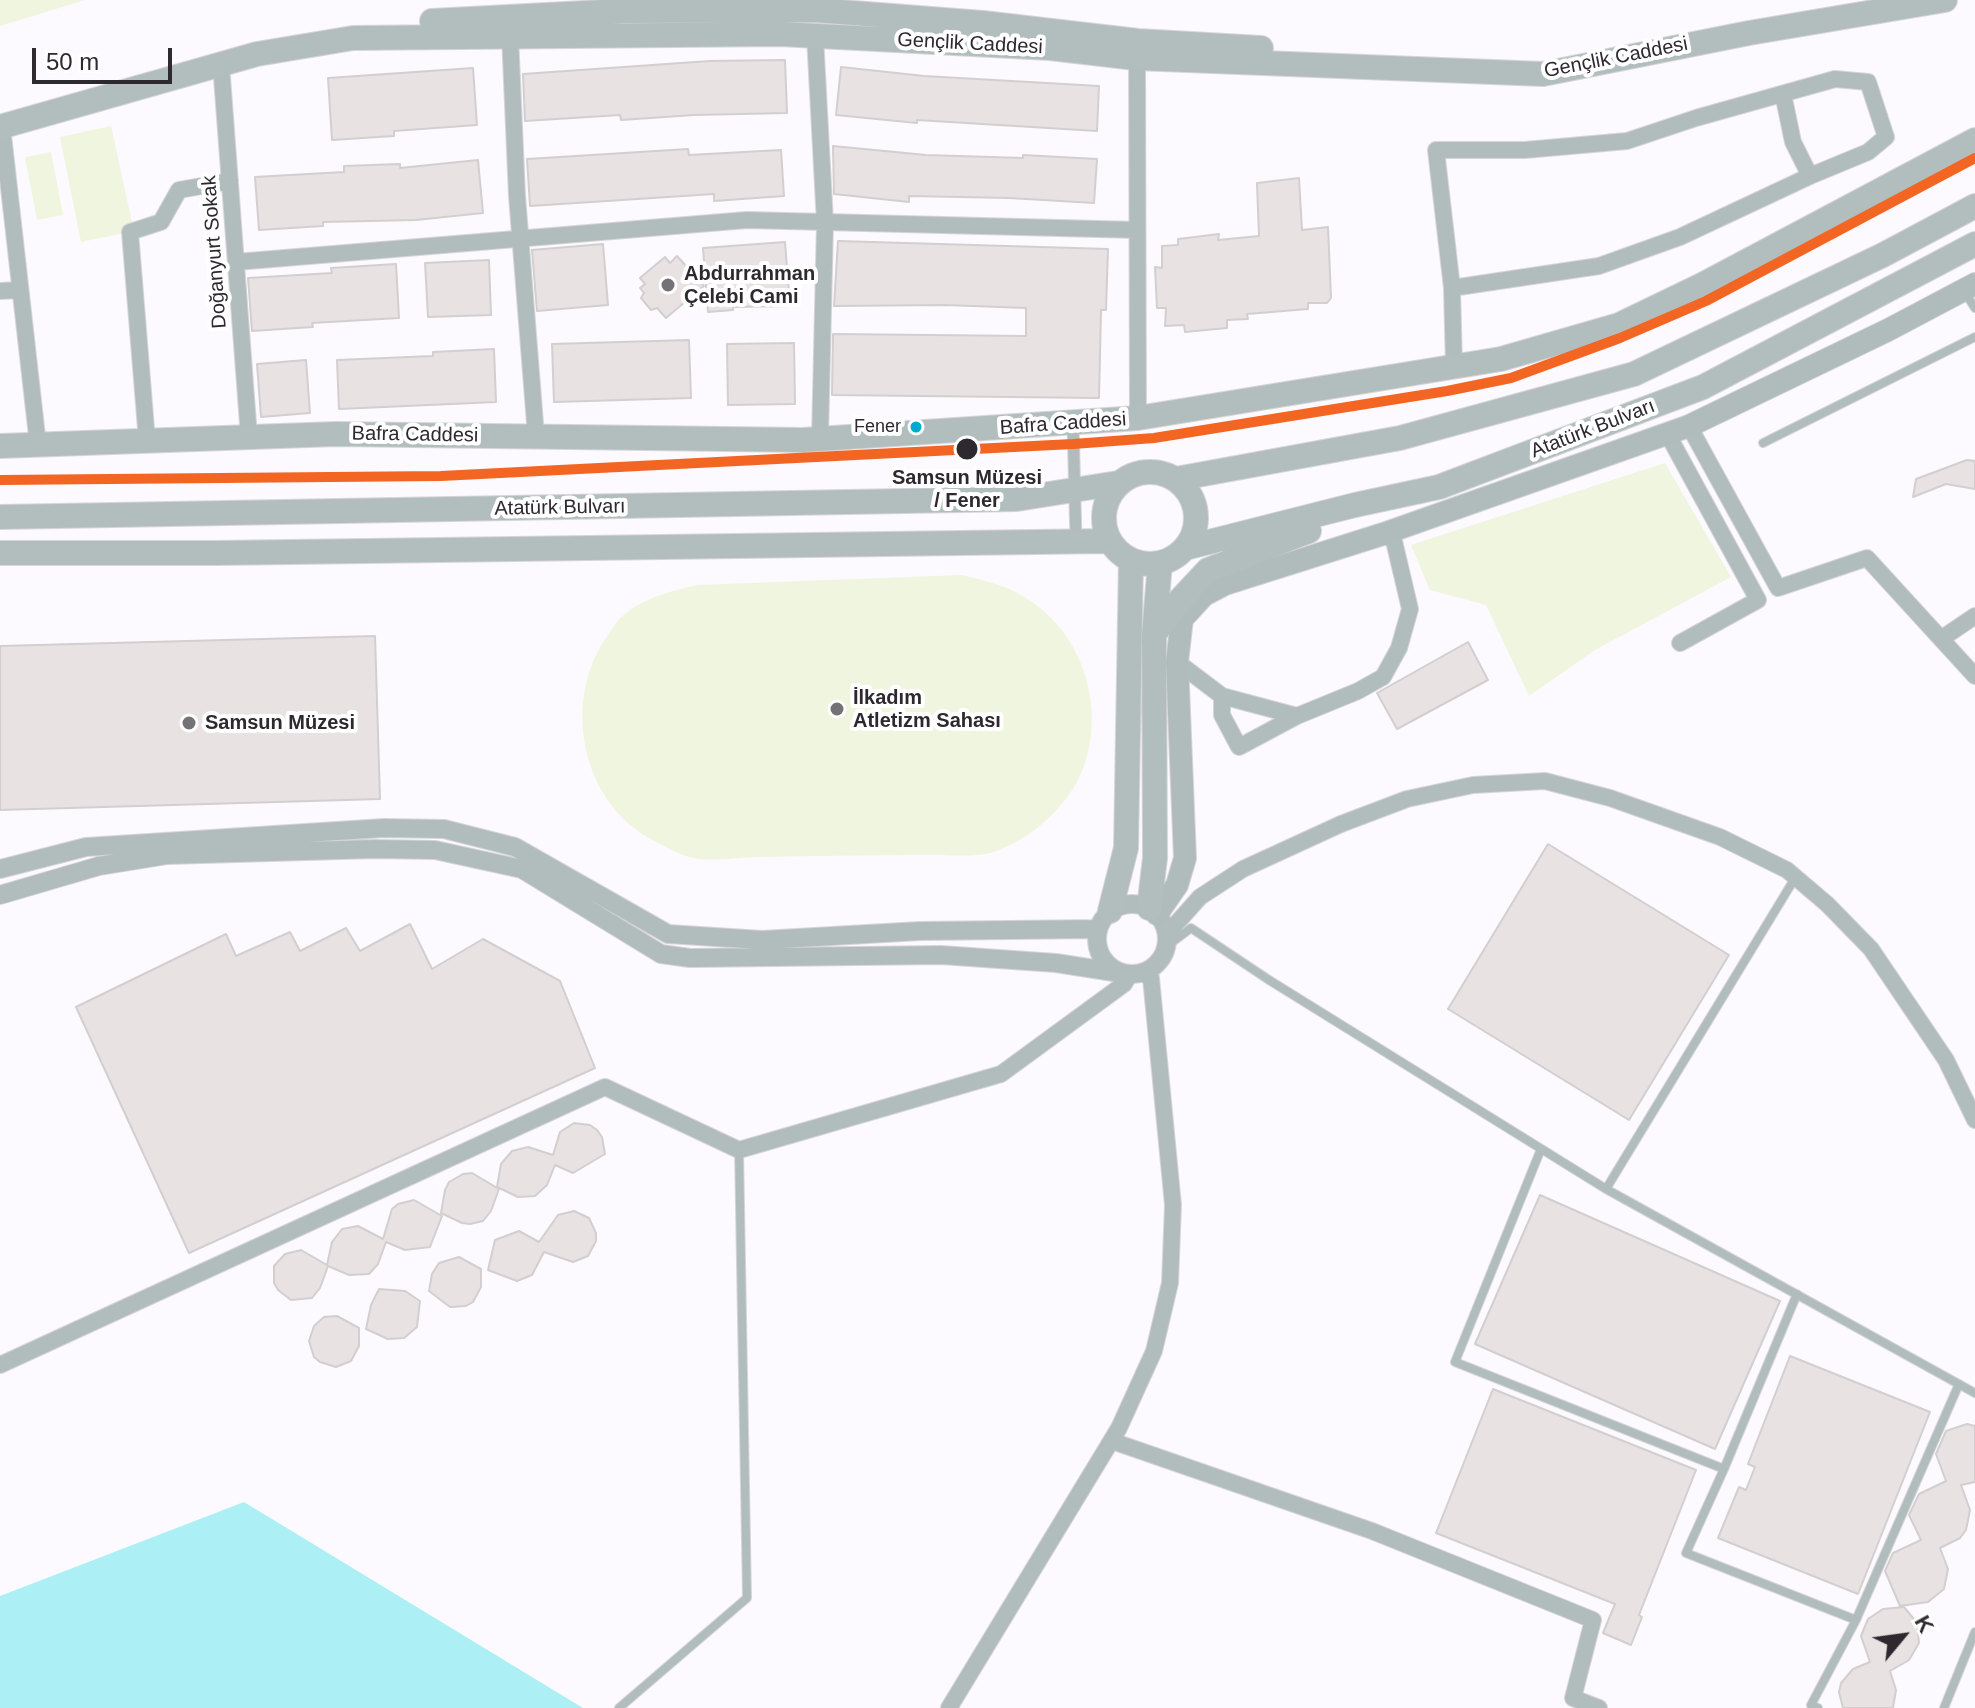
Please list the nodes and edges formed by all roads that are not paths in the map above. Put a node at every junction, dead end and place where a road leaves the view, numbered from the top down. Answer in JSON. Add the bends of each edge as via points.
{"nodes":[{"id":1,"x":1890,"y":0,"type":"edge"},
{"id":2,"x":1945,"y":0,"type":"edge"},
{"id":3,"x":510,"y":35,"type":"junction"},
{"id":4,"x":815,"y":36,"type":"junction"},
{"id":5,"x":1137,"y":50,"type":"junction"},
{"id":6,"x":221,"y":64,"type":"junction"},
{"id":7,"x":1783,"y":94,"type":"junction"},
{"id":8,"x":1,"y":123,"type":"edge"},
{"id":9,"x":1975,"y":140,"type":"edge"},
{"id":10,"x":1810,"y":176,"type":"junction"},
{"id":11,"x":230,"y":181,"type":"junction"},
{"id":12,"x":1975,"y":206,"type":"edge"},
{"id":13,"x":825,"y":223,"type":"junction"},
{"id":14,"x":1137,"y":230,"type":"junction"},
{"id":15,"x":520,"y":237,"type":"junction"},
{"id":16,"x":1975,"y":244,"type":"edge"},
{"id":17,"x":236,"y":262,"type":"junction"},
{"id":18,"x":1452,"y":288,"type":"junction"},
{"id":19,"x":20,"y":290,"type":"junction"},
{"id":20,"x":0,"y":291,"type":"edge"},
{"id":21,"x":1971,"y":294,"type":"edge"},
{"id":22,"x":1975,"y":337,"type":"edge"},
{"id":23,"x":1454,"y":367,"type":"junction"},
{"id":24,"x":1138,"y":418,"type":"junction"},
{"id":25,"x":1073,"y":424,"type":"junction"},
{"id":26,"x":1689,"y":426,"type":"junction"},
{"id":27,"x":1667,"y":433,"type":"junction"},
{"id":28,"x":536,"y":436,"type":"junction"},
{"id":29,"x":249,"y":437,"type":"junction"},
{"id":30,"x":820,"y":438,"type":"junction"},
{"id":31,"x":147,"y":441,"type":"junction"},
{"id":32,"x":1763,"y":443,"type":"dead end"},
{"id":33,"x":38,"y":445,"type":"junction"},
{"id":34,"x":0,"y":446,"type":"edge"},
{"id":35,"x":1176,"y":479,"type":"junction"},
{"id":36,"x":1118,"y":483,"type":"junction"},
{"id":37,"x":1439,"y":487,"type":"junction"},
{"id":38,"x":1075,"y":490,"type":"junction"},
{"id":39,"x":0,"y":517,"type":"edge"},
{"id":40,"x":1383,"y":534,"type":"junction"},
{"id":41,"x":1076,"y":541,"type":"junction"},
{"id":42,"x":1109,"y":541,"type":"junction"},
{"id":43,"x":1185,"y":548,"type":"junction"},
{"id":44,"x":0,"y":553,"type":"edge"},
{"id":45,"x":1131,"y":560,"type":"junction"},
{"id":46,"x":1160,"y":563,"type":"junction"},
{"id":47,"x":1778,"y":588,"type":"junction"},
{"id":48,"x":1758,"y":600,"type":"junction"},
{"id":49,"x":1975,"y":616,"type":"edge"},
{"id":50,"x":1154,"y":635,"type":"junction"},
{"id":51,"x":1941,"y":639,"type":"junction"},
{"id":52,"x":1680,"y":643,"type":"dead end"},
{"id":53,"x":1177,"y":662,"type":"junction"},
{"id":54,"x":1975,"y":676,"type":"edge"},
{"id":55,"x":1222,"y":696,"type":"junction"},
{"id":56,"x":1297,"y":716,"type":"junction"},
{"id":57,"x":0,"y":869,"type":"edge"},
{"id":58,"x":1795,"y":877,"type":"junction"},
{"id":59,"x":0,"y":895,"type":"edge"},
{"id":60,"x":1104,"y":920,"type":"junction"},
{"id":61,"x":1160,"y":926,"type":"junction"},
{"id":62,"x":1131,"y":973,"type":"junction"},
{"id":63,"x":1975,"y":1120,"type":"edge"},
{"id":64,"x":1541,"y":1149,"type":"junction"},
{"id":65,"x":739,"y":1150,"type":"junction"},
{"id":66,"x":1606,"y":1189,"type":"junction"},
{"id":67,"x":1797,"y":1294,"type":"junction"},
{"id":68,"x":0,"y":1365,"type":"edge"},
{"id":69,"x":1959,"y":1384,"type":"junction"},
{"id":70,"x":1975,"y":1393,"type":"edge"},
{"id":71,"x":1112,"y":1441,"type":"junction"},
{"id":72,"x":1724,"y":1469,"type":"junction"},
{"id":73,"x":1856,"y":1620,"type":"junction"},
{"id":74,"x":1975,"y":1632,"type":"edge"},
{"id":75,"x":619,"y":1708,"type":"edge"},
{"id":76,"x":949,"y":1708,"type":"edge"},
{"id":77,"x":1599,"y":1708,"type":"edge"},
{"id":78,"x":1818,"y":1708,"type":"edge"},
{"id":79,"x":1944,"y":1708,"type":"edge"}],
"edges":[{"from":1,"to":5,"type":"main road","name":"Gençlik Caddesi","via":[[1681,34],[1539,64]]},
{"from":2,"to":5,"type":"main road","name":"Gençlik Caddesi","via":[[1543,74]]},
{"from":3,"to":4,"type":"main road","name":"Gençlik Caddesi"},
{"from":3,"to":6,"type":"main road","name":"Gençlik Caddesi","via":[[353,38]]},
{"from":3,"to":15,"type":"street"},
{"from":4,"to":5,"type":"main road","name":"Gençlik Caddesi"},
{"from":4,"to":13,"type":"street"},
{"from":5,"to":8,"type":"main road","name":"Gençlik Caddesi","via":[[983,23],[815,10],[622,11],[333,26],[218,52]]},
{"from":5,"to":14,"type":"street"},
{"from":6,"to":8,"type":"main road","name":"Gençlik Caddesi"},
{"from":6,"to":11,"type":"street","name":"Doğanyurt Sokak"},
{"from":7,"to":10,"type":"street","via":[[1793,142]]},
{"from":7,"to":10,"type":"street","via":[[1835,79],[1868,82],[1886,137],[1868,152]]},
{"from":7,"to":18,"type":"street","via":[[1627,141],[1525,150],[1436,150]]},
{"from":8,"to":19,"type":"street"},
{"from":9,"to":23,"type":"main road","name":"Bafra Caddesi","via":[[1619,325],[1545,348]]},
{"from":10,"to":18,"type":"street","via":[[1680,237],[1599,266]]},
{"from":11,"to":17,"type":"street","name":"Doğanyurt Sokak"},
{"from":11,"to":31,"type":"street","via":[[179,190],[161,222],[130,232]]},
{"from":12,"to":35,"type":"main road","name":"Atatürk Bulvarı","via":[[1634,374],[1400,438]]},
{"from":13,"to":14,"type":"street"},
{"from":13,"to":15,"type":"street","via":[[747,220]]},
{"from":13,"to":30,"type":"street"},
{"from":14,"to":24,"type":"street"},
{"from":15,"to":17,"type":"street"},
{"from":15,"to":28,"type":"street"},
{"from":16,"to":37,"type":"main road","name":"Atatürk Bulvarı","via":[[1703,387]]},
{"from":17,"to":29,"type":"street","name":"Doğanyurt Sokak"},
{"from":18,"to":23,"type":"street"},
{"from":19,"to":20,"type":"street"},
{"from":19,"to":33,"type":"street"},
{"from":21,"to":26,"type":"main road"},
{"from":22,"to":32,"type":"lane"},
{"from":23,"to":24,"type":"main road","name":"Bafra Caddesi"},
{"from":24,"to":25,"type":"main road","name":"Bafra Caddesi"},
{"from":25,"to":30,"type":"main road","name":"Bafra Caddesi"},
{"from":25,"to":38,"type":"street"},
{"from":26,"to":27,"type":"main road"},
{"from":26,"to":47,"type":"street"},
{"from":27,"to":40,"type":"main road"},
{"from":27,"to":48,"type":"street"},
{"from":28,"to":29,"type":"main road","name":"Bafra Caddesi"},
{"from":28,"to":30,"type":"main road","name":"Bafra Caddesi"},
{"from":29,"to":31,"type":"main road","name":"Bafra Caddesi"},
{"from":31,"to":33,"type":"main road","name":"Bafra Caddesi"},
{"from":33,"to":34,"type":"main road","name":"Bafra Caddesi"},
{"from":35,"to":36,"type":"main road","name":"Atatürk Bulvarı","via":[[1147,471]]},
{"from":35,"to":43,"type":"main road","via":[[1195,504],[1197,520]]},
{"from":36,"to":38,"type":"main road","name":"Atatürk Bulvarı"},
{"from":36,"to":42,"type":"main road","via":[[1104,510]]},
{"from":37,"to":43,"type":"main road","name":"Atatürk Bulvarı"},
{"from":37,"to":50,"type":"main road","via":[[1208,570]]},
{"from":38,"to":39,"type":"main road","name":"Atatürk Bulvarı","via":[[1017,499]]},
{"from":38,"to":41,"type":"street"},
{"from":40,"to":53,"type":"main road","via":[[1204,595],[1182,619]]},
{"from":40,"to":56,"type":"street","via":[[1394,541],[1410,609],[1399,648],[1383,677]]},
{"from":41,"to":42,"type":"main road","name":"Atatürk Bulvarı"},
{"from":41,"to":44,"type":"main road","name":"Atatürk Bulvarı"},
{"from":42,"to":45,"type":"main road"},
{"from":43,"to":46,"type":"main road","name":"Atatürk Bulvarı"},
{"from":45,"to":46,"type":"main road"},
{"from":45,"to":60,"type":"main road","via":[[1126,848]]},
{"from":46,"to":50,"type":"main road"},
{"from":47,"to":48,"type":"street"},
{"from":47,"to":51,"type":"street","via":[[1867,558]]},
{"from":48,"to":52,"type":"street"},
{"from":49,"to":51,"type":"street"},
{"from":50,"to":61,"type":"main road"},
{"from":51,"to":54,"type":"street"},
{"from":53,"to":55,"type":"street"},
{"from":53,"to":61,"type":"main road","via":[[1185,858]]},
{"from":55,"to":56,"type":"street"},
{"from":55,"to":56,"type":"street","via":[[1222,715],[1239,747]]},
{"from":57,"to":60,"type":"street","via":[[86,847],[384,828],[444,829],[515,847],[668,934],[762,940]]},
{"from":58,"to":61,"type":"street","via":[[1720,837],[1610,798],[1545,781],[1473,785],[1407,799],[1341,824],[1243,869]]},
{"from":58,"to":63,"type":"street","via":[[1871,949],[1946,1060]]},
{"from":58,"to":66,"type":"lane"},
{"from":59,"to":62,"type":"street","via":[[99,866],[167,855],[435,850],[522,869],[661,954],[941,955]]},
{"from":60,"to":61,"type":"street","via":[[1129,904]]},
{"from":60,"to":62,"type":"street","via":[[1099,950],[1111,968]]},
{"from":61,"to":62,"type":"street","via":[[1162,958],[1154,967]]},
{"from":61,"to":64,"type":"lane","via":[[1191,928]]},
{"from":62,"to":65,"type":"street","via":[[1124,984],[1001,1074]]},
{"from":62,"to":71,"type":"street","via":[[1151,978],[1173,1205],[1170,1283],[1154,1351]]},
{"from":64,"to":66,"type":"lane"},
{"from":64,"to":72,"type":"lane","via":[[1455,1362]]},
{"from":65,"to":68,"type":"street","via":[[605,1087]]},
{"from":65,"to":75,"type":"lane","via":[[747,1598]]},
{"from":66,"to":67,"type":"lane"},
{"from":67,"to":69,"type":"lane"},
{"from":67,"to":72,"type":"lane"},
{"from":69,"to":70,"type":"lane"},
{"from":69,"to":73,"type":"lane"},
{"from":71,"to":76,"type":"street"},
{"from":71,"to":77,"type":"street","via":[[1372,1531],[1593,1620],[1573,1698]]},
{"from":72,"to":73,"type":"lane","via":[[1686,1553]]},
{"from":73,"to":78,"type":"lane","via":[[1811,1705]]},
{"from":74,"to":79,"type":"lane"}]}
